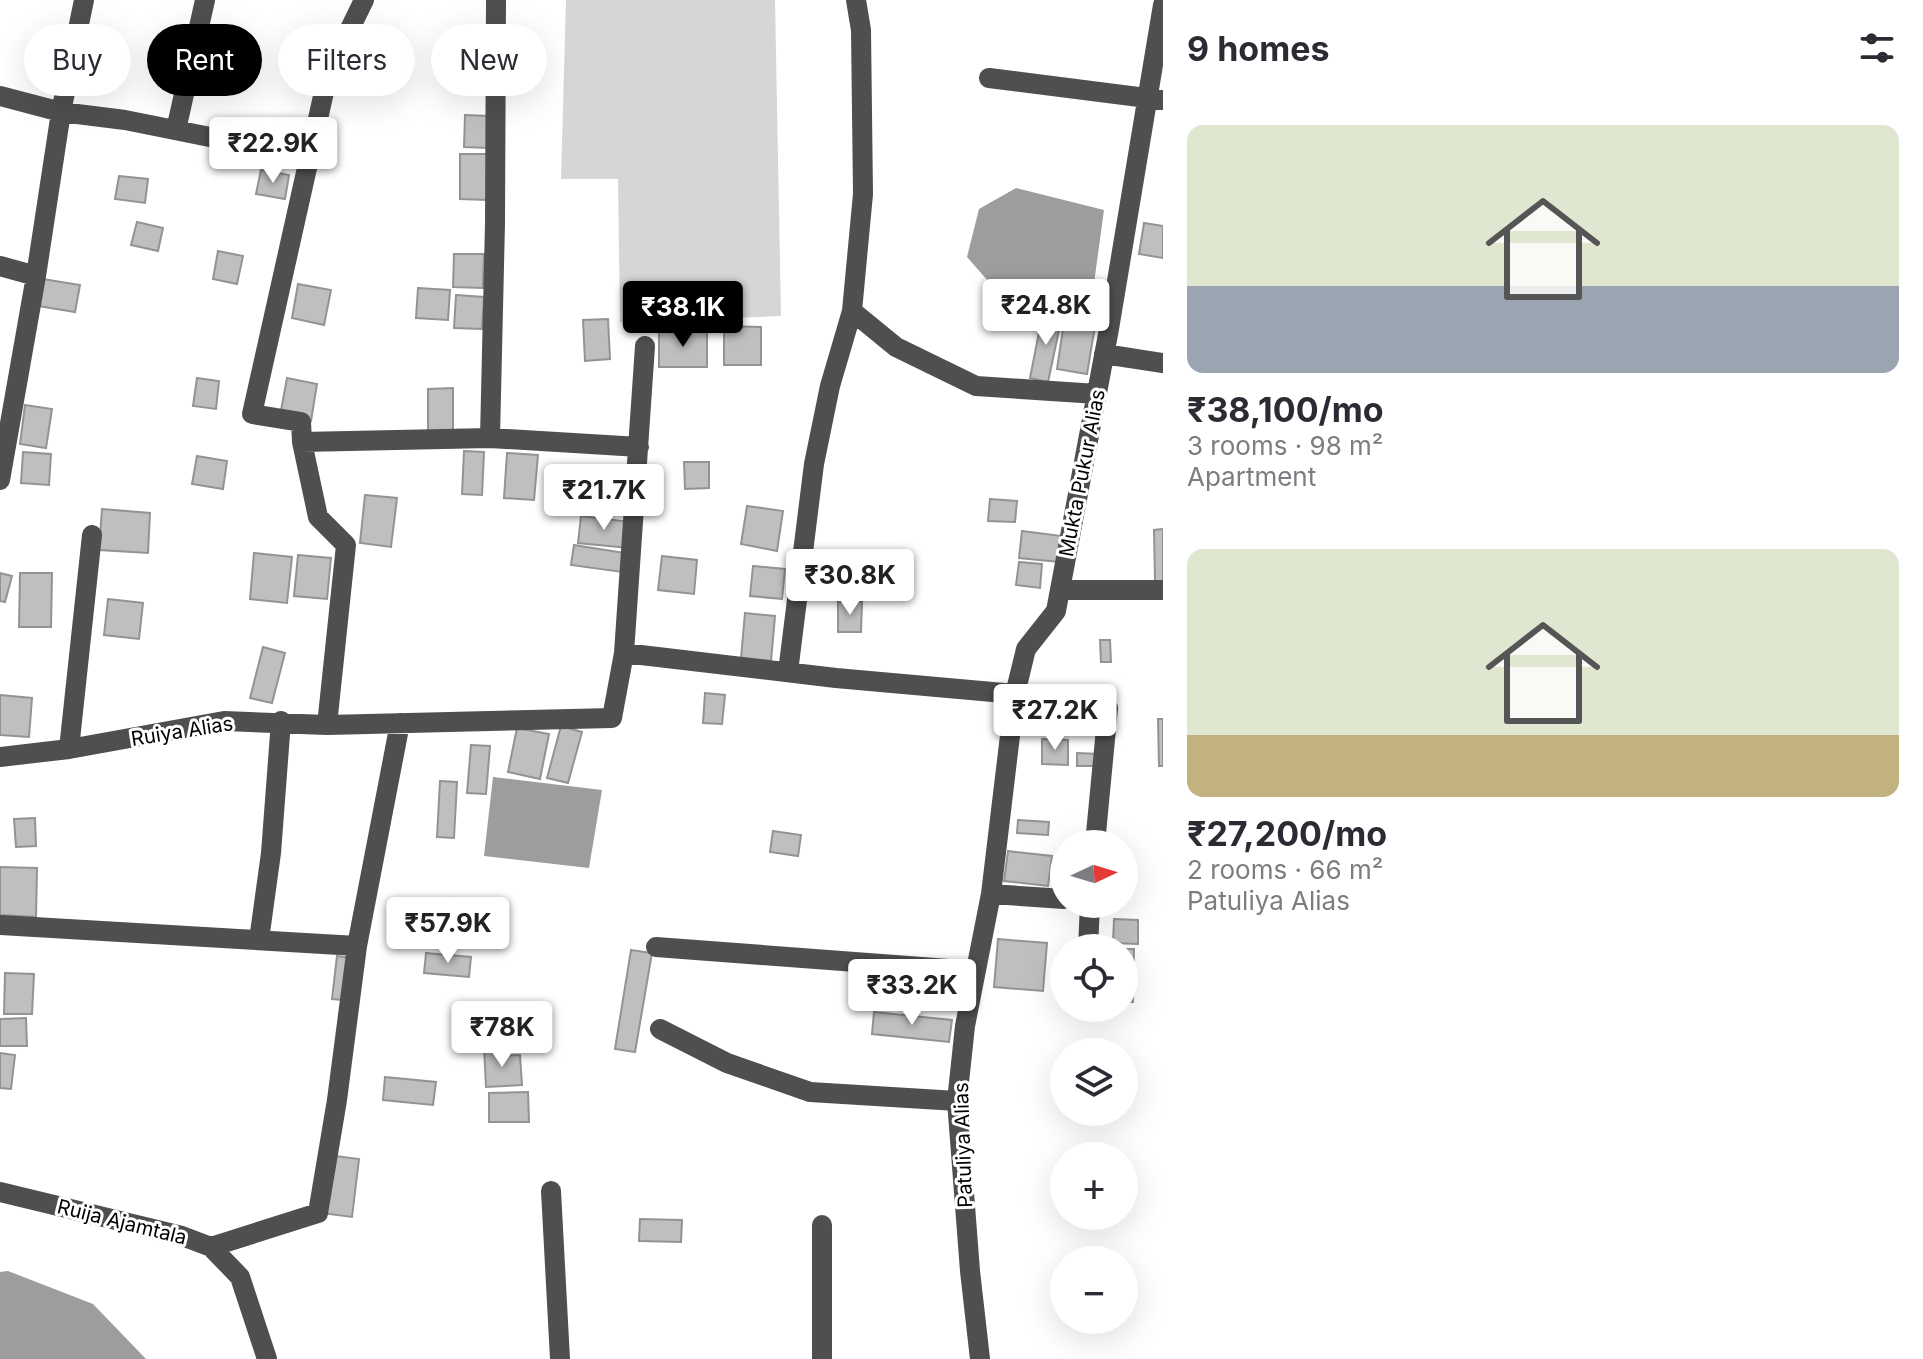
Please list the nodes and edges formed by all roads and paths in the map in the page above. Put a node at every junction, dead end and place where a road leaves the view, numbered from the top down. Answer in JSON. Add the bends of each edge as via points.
{"nodes":[{"id":1,"x":84,"y":0,"type":"edge"},
{"id":2,"x":205,"y":0,"type":"edge"},
{"id":3,"x":364,"y":0,"type":"edge"},
{"id":4,"x":496,"y":0,"type":"edge"},
{"id":5,"x":856,"y":0,"type":"edge"},
{"id":6,"x":1163,"y":5,"type":"edge"},
{"id":7,"x":989,"y":78,"type":"dead end"},
{"id":8,"x":0,"y":96,"type":"edge"},
{"id":9,"x":1155,"y":99,"type":"edge"},
{"id":10,"x":61,"y":112,"type":"junction"},
{"id":11,"x":176,"y":130,"type":"junction"},
{"id":12,"x":310,"y":157,"type":"junction"},
{"id":13,"x":0,"y":266,"type":"edge"},
{"id":14,"x":36,"y":276,"type":"junction"},
{"id":15,"x":852,"y":311,"type":"junction"},
{"id":16,"x":645,"y":346,"type":"dead end"},
{"id":17,"x":1104,"y":354,"type":"junction"},
{"id":18,"x":1163,"y":363,"type":"edge"},
{"id":19,"x":1097,"y":394,"type":"junction"},
{"id":20,"x":490,"y":438,"type":"junction"},
{"id":21,"x":302,"y":442,"type":"junction"},
{"id":22,"x":639,"y":447,"type":"junction"},
{"id":23,"x":0,"y":480,"type":"edge"},
{"id":24,"x":92,"y":535,"type":"dead end"},
{"id":25,"x":1060,"y":590,"type":"junction"},
{"id":26,"x":1163,"y":590,"type":"edge"},
{"id":27,"x":624,"y":653,"type":"junction"},
{"id":28,"x":788,"y":672,"type":"junction"},
{"id":29,"x":1015,"y":694,"type":"junction"},
{"id":30,"x":1108,"y":708,"type":"dead end"},
{"id":31,"x":281,"y":721,"type":"junction"},
{"id":32,"x":400,"y":723,"type":"junction"},
{"id":33,"x":327,"y":725,"type":"junction"},
{"id":34,"x":69,"y":749,"type":"junction"},
{"id":35,"x":0,"y":757,"type":"edge"},
{"id":36,"x":1096,"y":830,"type":"edge"},
{"id":37,"x":991,"y":894,"type":"junction"},
{"id":38,"x":1050,"y":898,"type":"edge"},
{"id":39,"x":0,"y":925,"type":"edge"},
{"id":40,"x":259,"y":940,"type":"junction"},
{"id":41,"x":357,"y":946,"type":"junction"},
{"id":42,"x":656,"y":947,"type":"dead end"},
{"id":43,"x":975,"y":971,"type":"junction"},
{"id":44,"x":660,"y":1029,"type":"dead end"},
{"id":45,"x":957,"y":1101,"type":"junction"},
{"id":46,"x":551,"y":1191,"type":"dead end"},
{"id":47,"x":0,"y":1192,"type":"edge"},
{"id":48,"x":822,"y":1225,"type":"dead end"},
{"id":49,"x":211,"y":1247,"type":"junction"},
{"id":50,"x":267,"y":1359,"type":"edge"},
{"id":51,"x":560,"y":1359,"type":"edge"},
{"id":52,"x":822,"y":1359,"type":"edge"},
{"id":53,"x":980,"y":1359,"type":"edge"}],
"edges":[{"from":1,"to":10,"type":"street"},
{"from":2,"to":11,"type":"street"},
{"from":3,"to":12,"type":"street","via":[[328,74]]},
{"from":4,"to":20,"type":"street"},
{"from":5,"to":15,"type":"street","via":[[863,194]]},
{"from":6,"to":9,"type":"street","name":"Mukta Pukur Alias"},
{"from":7,"to":9,"type":"street"},
{"from":8,"to":10,"type":"street"},
{"from":9,"to":17,"type":"street","name":"Mukta Pukur Alias"},
{"from":10,"to":11,"type":"street"},
{"from":10,"to":14,"type":"street"},
{"from":11,"to":12,"type":"street"},
{"from":12,"to":21,"type":"street","via":[[252,414],[301,422]]},
{"from":13,"to":14,"type":"street"},
{"from":14,"to":23,"type":"street"},
{"from":15,"to":19,"type":"street","via":[[896,347],[976,386]]},
{"from":15,"to":28,"type":"street","via":[[814,464]]},
{"from":16,"to":22,"type":"street"},
{"from":17,"to":18,"type":"street"},
{"from":17,"to":19,"type":"street","name":"Mukta Pukur Alias"},
{"from":19,"to":25,"type":"street","name":"Mukta Pukur Alias"},
{"from":20,"to":21,"type":"street"},
{"from":20,"to":22,"type":"street"},
{"from":21,"to":33,"type":"street","via":[[318,517],[346,545]]},
{"from":22,"to":27,"type":"street"},
{"from":24,"to":34,"type":"street"},
{"from":25,"to":26,"type":"street"},
{"from":25,"to":29,"type":"street","name":"Mukta Pukur Alias","via":[[1056,611],[1026,649]]},
{"from":27,"to":28,"type":"street"},
{"from":27,"to":32,"type":"street","name":"Ruiya Alias","via":[[612,718]]},
{"from":28,"to":29,"type":"street"},
{"from":29,"to":37,"type":"street","name":"Patuliya Alias"},
{"from":30,"to":36,"type":"street"},
{"from":31,"to":33,"type":"street","name":"Ruiya Alias"},
{"from":31,"to":34,"type":"street","name":"Ruiya Alias","via":[[224,721]]},
{"from":31,"to":40,"type":"street"},
{"from":32,"to":33,"type":"street","name":"Ruiya Alias"},
{"from":32,"to":41,"type":"street"},
{"from":34,"to":35,"type":"street","name":"Ruiya Alias"},
{"from":37,"to":38,"type":"street"},
{"from":37,"to":43,"type":"street","name":"Patuliya Alias"},
{"from":39,"to":40,"type":"street"},
{"from":40,"to":41,"type":"street"},
{"from":41,"to":49,"type":"street","via":[[318,1213]]},
{"from":42,"to":43,"type":"street"},
{"from":43,"to":45,"type":"street","name":"Patuliya Alias"},
{"from":44,"to":45,"type":"street","via":[[727,1063],[810,1092]]},
{"from":45,"to":53,"type":"street","name":"Patuliya Alias"},
{"from":46,"to":51,"type":"street"},
{"from":47,"to":49,"type":"street","name":"Ruija Ajamtala"},
{"from":48,"to":52,"type":"street"},
{"from":49,"to":50,"type":"street","name":"Ruija Ajamtala","via":[[240,1277]]}]}
